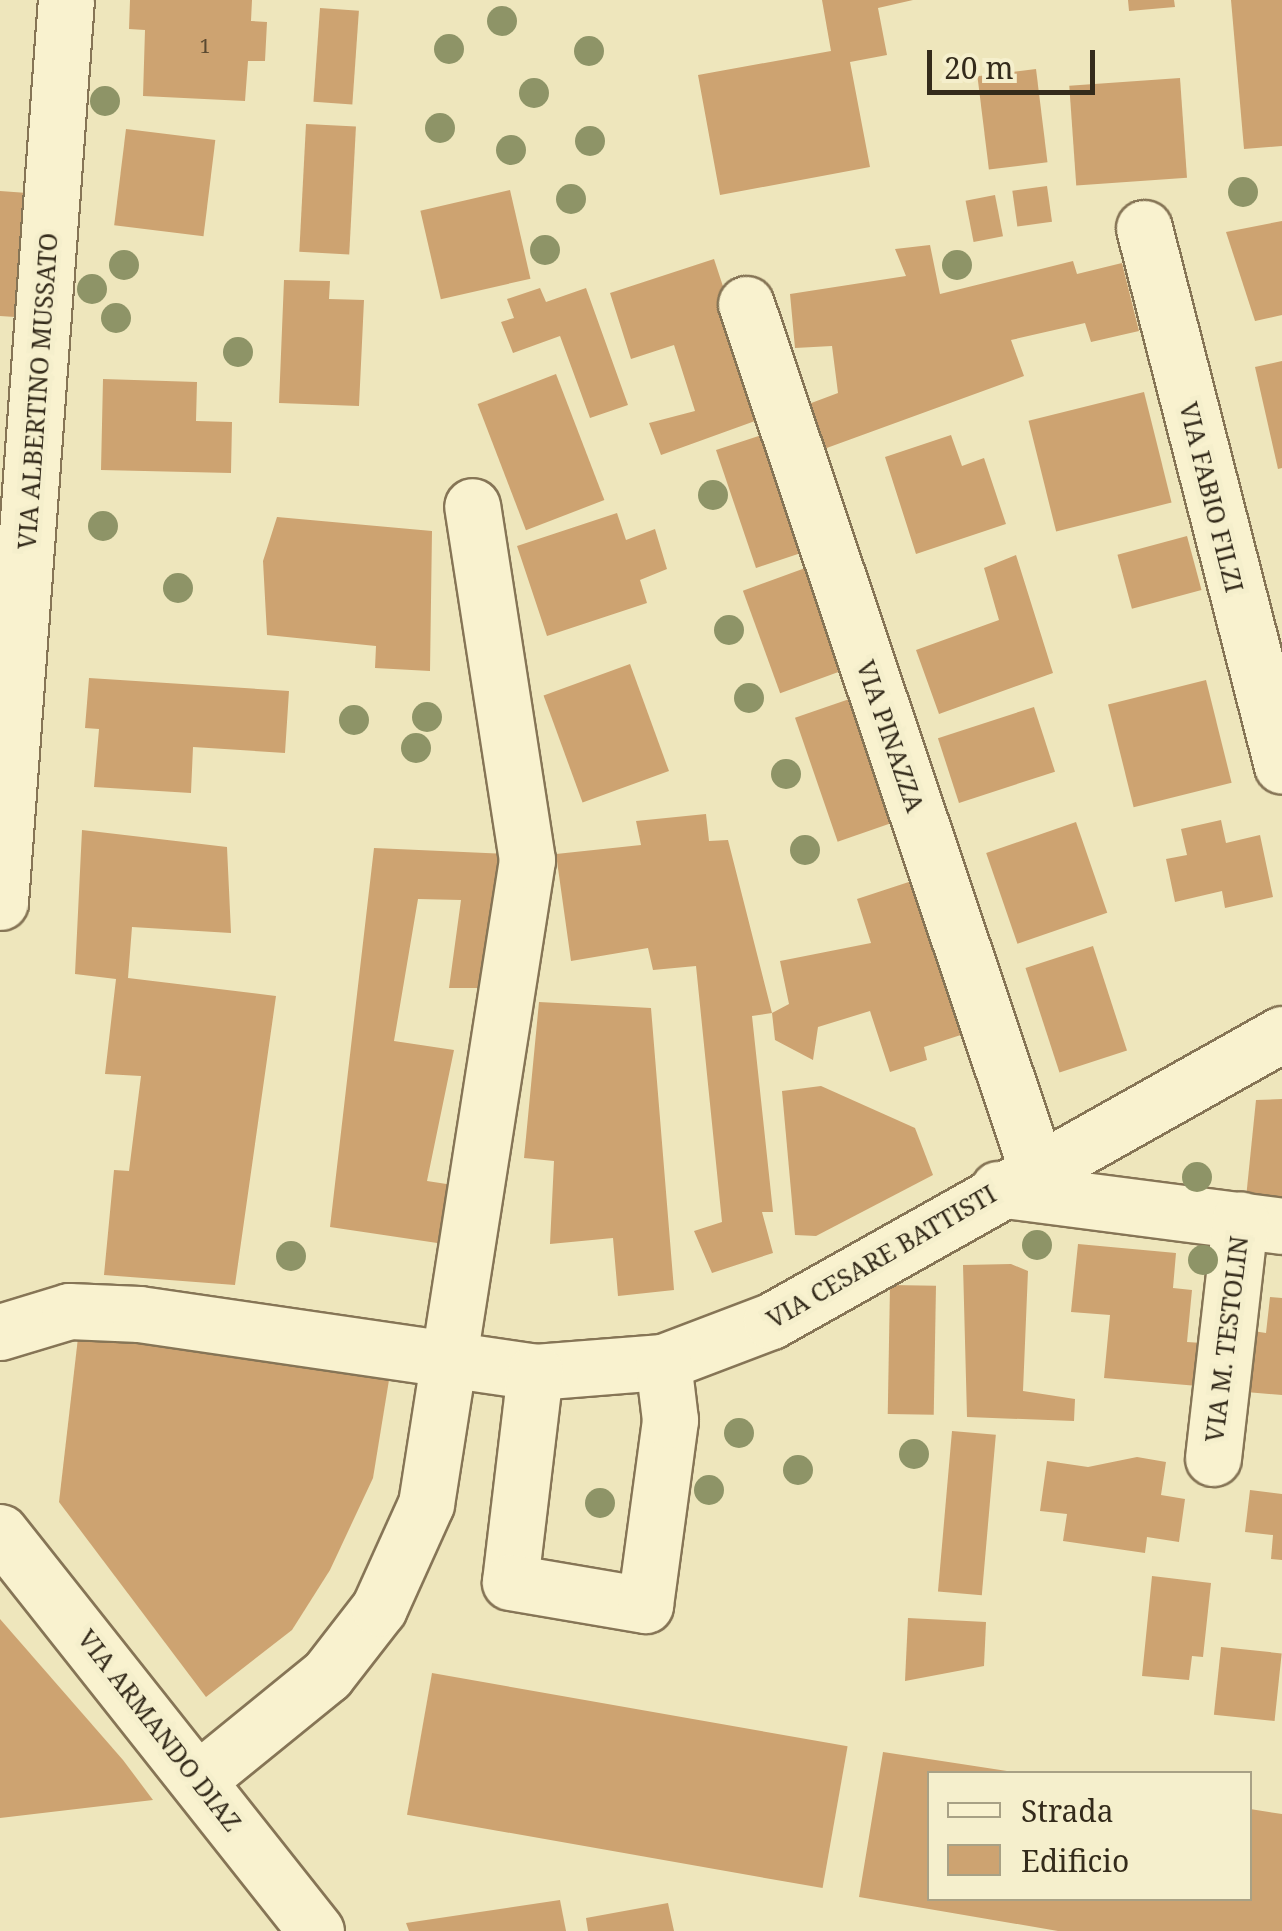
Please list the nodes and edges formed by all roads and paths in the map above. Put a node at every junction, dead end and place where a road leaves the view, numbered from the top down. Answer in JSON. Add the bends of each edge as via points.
{"nodes":[{"id":1,"x":66,"y":0,"type":"edge"},
{"id":2,"x":1144,"y":228,"type":"dead end"},
{"id":3,"x":746,"y":304,"type":"dead end"},
{"id":4,"x":472,"y":506,"type":"dead end"},
{"id":5,"x":1282,"y":766,"type":"edge"},
{"id":6,"x":0,"y":902,"type":"edge"},
{"id":7,"x":1282,"y":1034,"type":"edge"},
{"id":8,"x":1017,"y":1178,"type":"junction"},
{"id":9,"x":1261,"y":1223,"type":"edge"},
{"id":10,"x":0,"y":1332,"type":"edge"},
{"id":11,"x":450,"y":1360,"type":"junction"},
{"id":12,"x":663,"y":1362,"type":"junction"},
{"id":13,"x":535,"y":1372,"type":"junction"},
{"id":14,"x":1212,"y":1458,"type":"dead end"},
{"id":15,"x":0,"y":1532,"type":"edge"},
{"id":16,"x":200,"y":1779,"type":"junction"},
{"id":17,"x":316,"y":1931,"type":"edge"}],
"edges":[{"from":1,"to":6,"type":"street","name":"VIA ALBERTINO MUSSATO"},
{"from":2,"to":5,"type":"street","name":"VIA FABIO FILZI"},
{"from":3,"to":8,"type":"street","name":"VIA PINAZZA"},
{"from":4,"to":11,"type":"street","via":[[527,860]]},
{"from":7,"to":8,"type":"street","name":"VIA CESARE BATTISTI"},
{"from":8,"to":9,"type":"street","name":"VIA M. TESTOLIN"},
{"from":8,"to":12,"type":"street","name":"VIA CESARE BATTISTI","via":[[771,1322]]},
{"from":9,"to":14,"type":"street","name":"VIA M. TESTOLIN"},
{"from":10,"to":11,"type":"street","name":"VIA CESARE BATTISTI","via":[[69,1311],[139,1314]]},
{"from":11,"to":13,"type":"street","name":"VIA CESARE BATTISTI"},
{"from":11,"to":16,"type":"street","via":[[426,1504],[379,1608],[327,1675]]},
{"from":12,"to":13,"type":"street","name":"VIA CESARE BATTISTI"},
{"from":12,"to":13,"type":"street","via":[[670,1420],[645,1605],[510,1582]]},
{"from":15,"to":16,"type":"street","name":"VIA ARMANDO DIAZ"},
{"from":16,"to":17,"type":"street","name":"VIA ARMANDO DIAZ"}]}
